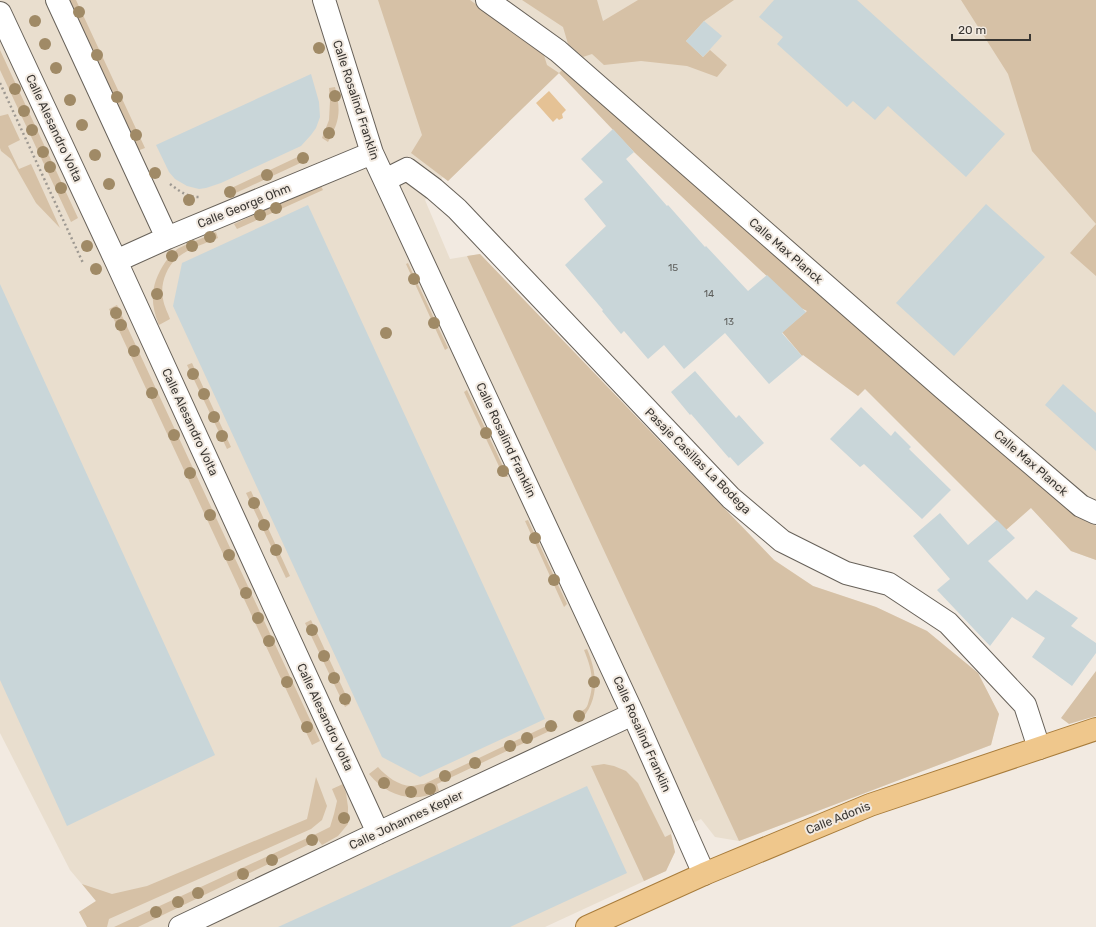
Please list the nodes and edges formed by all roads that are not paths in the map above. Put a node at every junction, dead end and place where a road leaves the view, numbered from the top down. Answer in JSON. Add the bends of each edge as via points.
{"nodes":[{"id":1,"x":57,"y":0,"type":"edge"},
{"id":2,"x":324,"y":0,"type":"edge"},
{"id":3,"x":487,"y":0,"type":"edge"},
{"id":4,"x":0,"y":13,"type":"edge"},
{"id":5,"x":372,"y":153,"type":"junction"},
{"id":6,"x":385,"y":180,"type":"junction"},
{"id":7,"x":167,"y":238,"type":"junction"},
{"id":8,"x":116,"y":261,"type":"junction"},
{"id":9,"x":1088,"y":510,"type":"edge"},
{"id":10,"x":633,"y":714,"type":"junction"},
{"id":11,"x":1096,"y":729,"type":"edge"},
{"id":12,"x":1039,"y":748,"type":"junction"},
{"id":13,"x":378,"y":833,"type":"junction"},
{"id":14,"x":704,"y":874,"type":"junction"},
{"id":15,"x":180,"y":927,"type":"edge"},
{"id":16,"x":587,"y":927,"type":"edge"}],
"edges":[{"from":1,"to":7,"type":"street"},
{"from":2,"to":5,"type":"street","name":"Calle Rosalind Franklin"},
{"from":3,"to":9,"type":"street","name":"Calle Max Planck","via":[[558,51],[944,389]]},
{"from":4,"to":8,"type":"street","name":"Calle Alesandro Volta"},
{"from":5,"to":6,"type":"street","name":"Calle Rosalind Franklin"},
{"from":5,"to":7,"type":"street","name":"Calle George Ohm"},
{"from":6,"to":10,"type":"street","name":"Calle Rosalind Franklin"},
{"from":6,"to":12,"type":"street","name":"Pasaje Casillas La Bodega","via":[[407,170],[457,209],[731,498],[782,541],[846,573],[889,584],[948,623],[1025,705]]},
{"from":7,"to":8,"type":"street","name":"Calle George Ohm"},
{"from":8,"to":13,"type":"street","name":"Calle Alesandro Volta"},
{"from":10,"to":13,"type":"street","name":"Calle Johannes Kepler"},
{"from":10,"to":14,"type":"street","name":"Calle Rosalind Franklin"},
{"from":11,"to":12,"type":"main road","name":"Calle Adonis"},
{"from":12,"to":14,"type":"main road","name":"Calle Adonis","via":[[870,805]]},
{"from":13,"to":15,"type":"street","name":"Calle Johannes Kepler"},
{"from":14,"to":16,"type":"main road","name":"Calle Adonis"}]}
